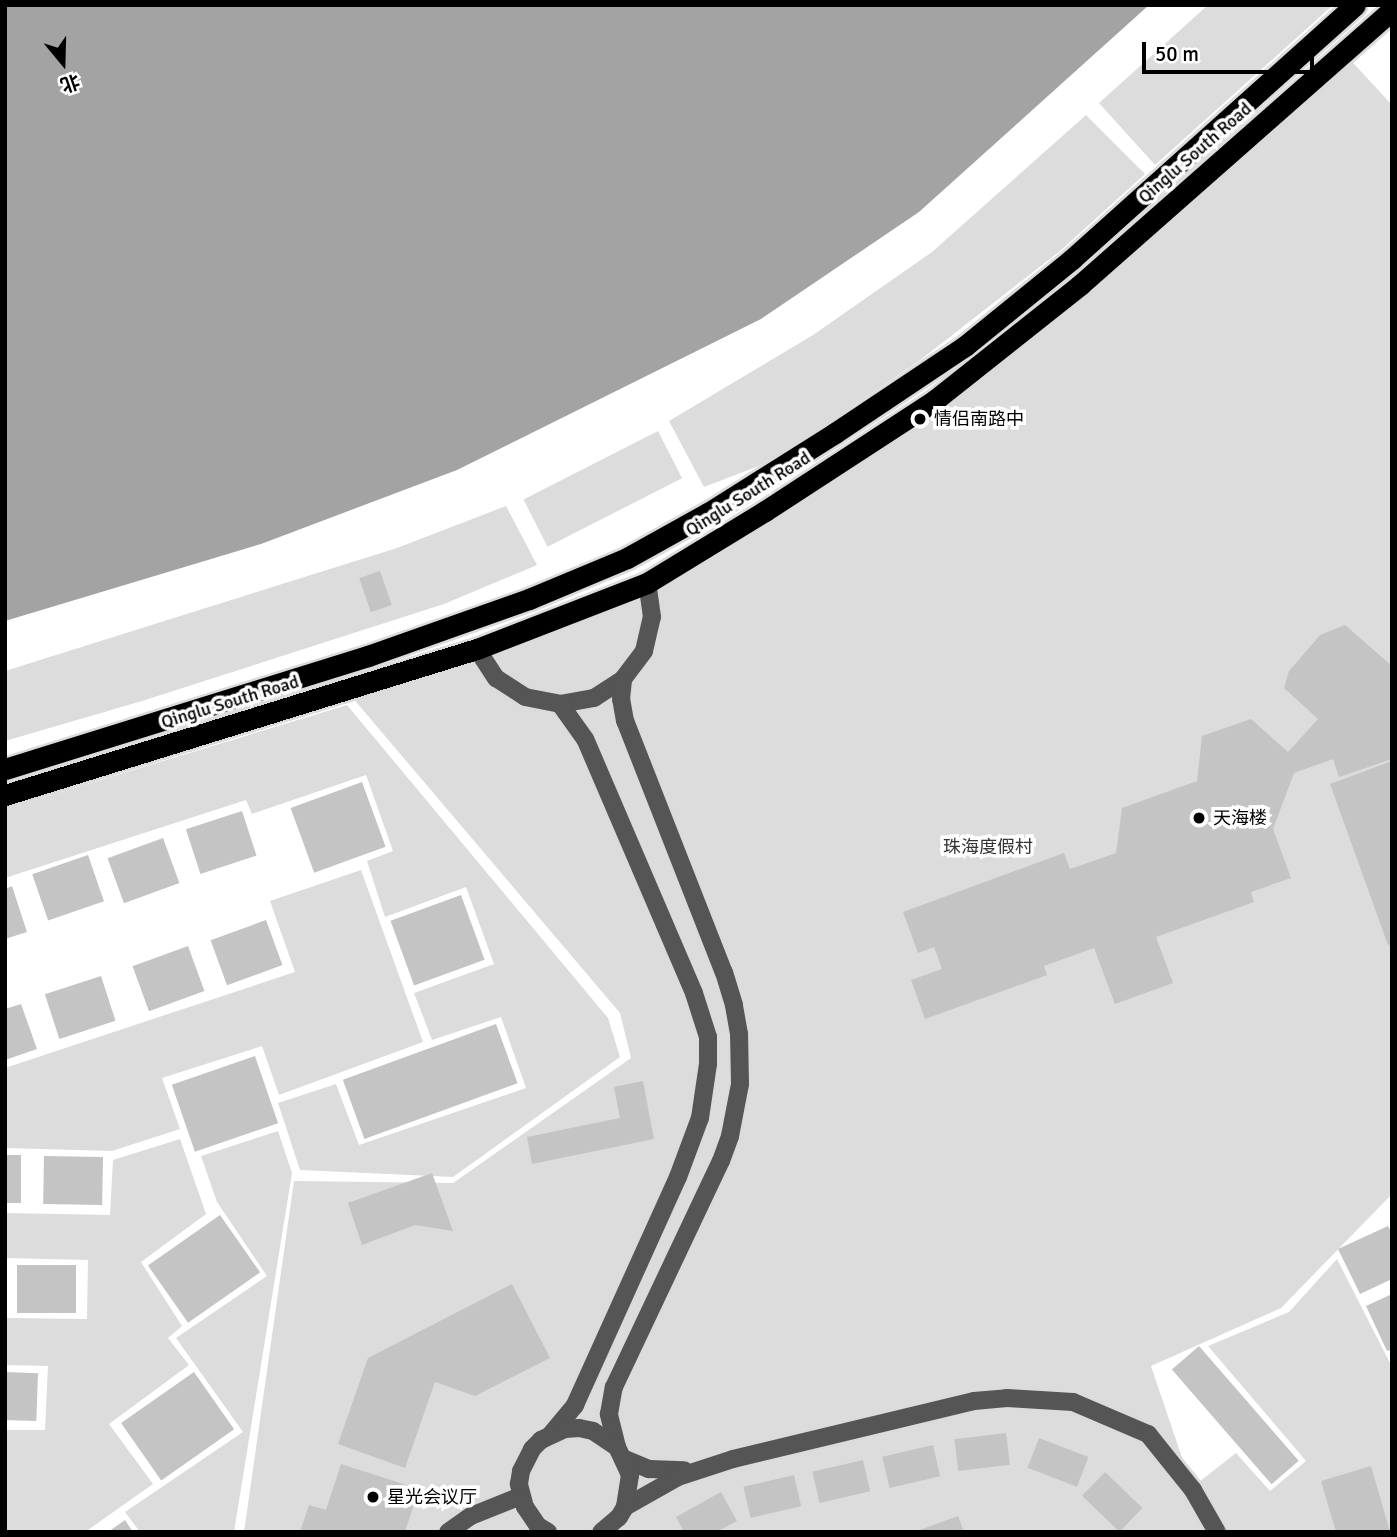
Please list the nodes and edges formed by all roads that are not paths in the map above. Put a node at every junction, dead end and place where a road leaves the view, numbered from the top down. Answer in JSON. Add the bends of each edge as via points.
{"nodes":[{"id":1,"x":1355,"y":5,"type":"edge"},
{"id":2,"x":1392,"y":10,"type":"edge"},
{"id":3,"x":647,"y":583,"type":"junction"},
{"id":4,"x":477,"y":649,"type":"junction"},
{"id":5,"x":623,"y":679,"type":"junction"},
{"id":6,"x":560,"y":704,"type":"junction"},
{"id":7,"x":5,"y":769,"type":"edge"},
{"id":8,"x":5,"y":795,"type":"edge"},
{"id":9,"x":551,"y":1434,"type":"junction"},
{"id":10,"x":621,"y":1453,"type":"junction"},
{"id":11,"x":698,"y":1469,"type":"junction"},
{"id":12,"x":521,"y":1496,"type":"junction"},
{"id":13,"x":620,"y":1519,"type":"edge"},
{"id":14,"x":448,"y":1532,"type":"edge"},
{"id":15,"x":548,"y":1532,"type":"edge"},
{"id":16,"x":601,"y":1532,"type":"edge"},
{"id":17,"x":1217,"y":1532,"type":"edge"}],
"edges":[{"from":1,"to":7,"type":"highway","name":"Qinglu South Road","via":[[1072,259],[965,346],[708,513],[627,558],[529,599],[368,656]]},
{"from":2,"to":3,"type":"highway","name":"Qinglu South Road","via":[[1080,285],[935,400]]},
{"from":3,"to":4,"type":"highway","name":"Qinglu South Road"},
{"from":3,"to":5,"type":"street","via":[[652,617],[649,635],[644,651]]},
{"from":4,"to":6,"type":"street","via":[[485,665],[510,689],[533,700]]},
{"from":4,"to":8,"type":"highway","name":"Qinglu South Road"},
{"from":5,"to":6,"type":"street","via":[[594,698]]},
{"from":5,"to":10,"type":"street","via":[[625,720],[734,1006],[740,1084],[721,1161],[614,1387],[609,1414]]},
{"from":6,"to":9,"type":"street","via":[[585,739],[694,993],[708,1037],[708,1064],[700,1118],[678,1177],[575,1405]]},
{"from":9,"to":10,"type":"street","via":[[565,1429],[593,1431]]},
{"from":9,"to":12,"type":"street","via":[[525,1460]]},
{"from":10,"to":11,"type":"street","via":[[649,1469]]},
{"from":10,"to":13,"type":"street","via":[[630,1491]]},
{"from":11,"to":13,"type":"street"},
{"from":11,"to":17,"type":"street","via":[[974,1401],[1073,1402],[1148,1434],[1193,1490]]},
{"from":12,"to":14,"type":"street","via":[[471,1516]]},
{"from":12,"to":15,"type":"street","via":[[531,1517]]},
{"from":13,"to":16,"type":"street"}]}
